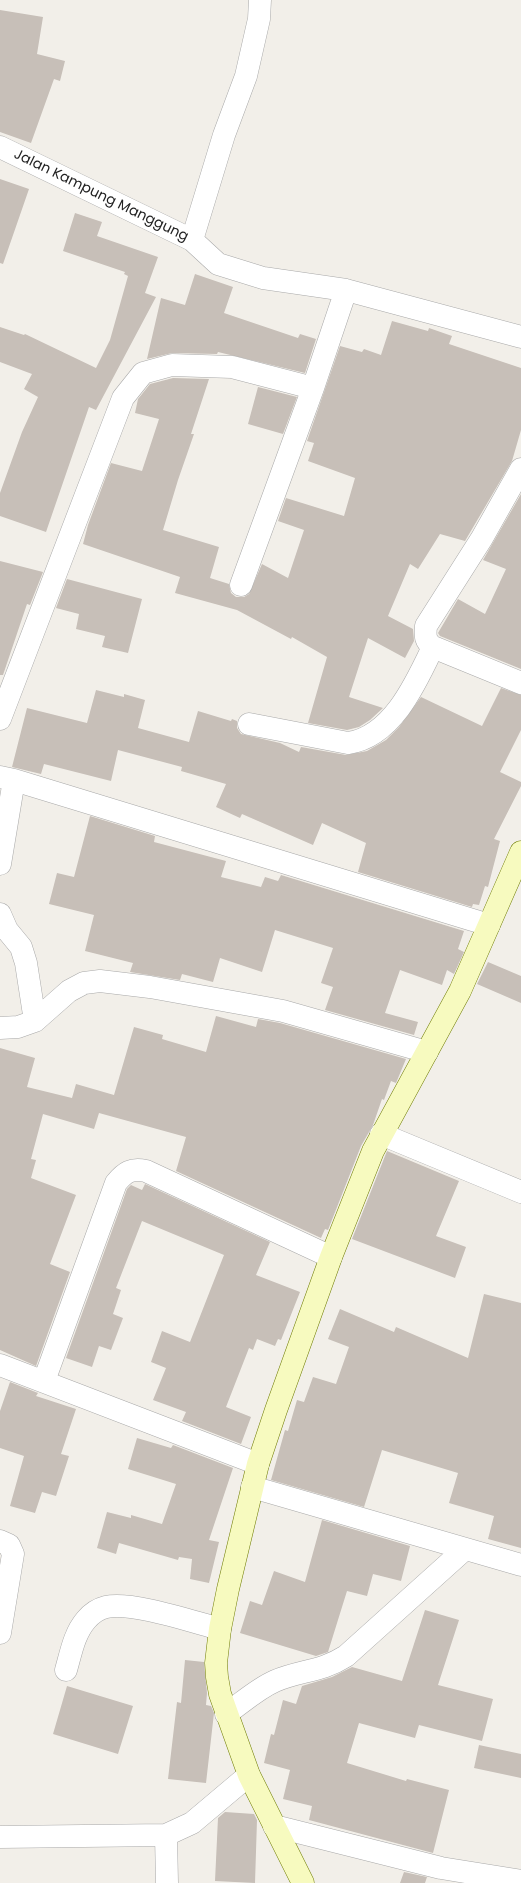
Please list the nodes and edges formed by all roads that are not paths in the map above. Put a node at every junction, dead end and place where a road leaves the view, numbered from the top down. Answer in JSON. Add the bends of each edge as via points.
{"nodes":[{"id":1,"x":260,"y":0,"type":"edge"},
{"id":2,"x":0,"y":147,"type":"edge"},
{"id":3,"x":192,"y":240,"type":"junction"},
{"id":4,"x":346,"y":290,"type":"junction"},
{"id":5,"x":521,"y":337,"type":"edge"},
{"id":6,"x":313,"y":388,"type":"junction"},
{"id":7,"x":521,"y":469,"type":"edge"},
{"id":8,"x":241,"y":585,"type":"dead end"},
{"id":9,"x":433,"y":647,"type":"junction"},
{"id":10,"x":521,"y":683,"type":"edge"},
{"id":11,"x":0,"y":719,"type":"edge"},
{"id":12,"x":249,"y":724,"type":"dead end"},
{"id":13,"x":7,"y":779,"type":"edge"},
{"id":14,"x":521,"y":852,"type":"edge"},
{"id":15,"x":0,"y":864,"type":"edge"},
{"id":16,"x":0,"y":914,"type":"edge"},
{"id":17,"x":489,"y":925,"type":"junction"},
{"id":18,"x":35,"y":1021,"type":"junction"},
{"id":19,"x":0,"y":1028,"type":"edge"},
{"id":20,"x":427,"y":1052,"type":"junction"},
{"id":21,"x":381,"y":1134,"type":"junction"},
{"id":22,"x":521,"y":1192,"type":"edge"},
{"id":23,"x":331,"y":1257,"type":"junction"},
{"id":24,"x":0,"y":1365,"type":"edge"},
{"id":25,"x":44,"y":1381,"type":"junction"},
{"id":26,"x":258,"y":1464,"type":"junction"},
{"id":27,"x":252,"y":1486,"type":"junction"},
{"id":28,"x":0,"y":1541,"type":"edge"},
{"id":29,"x":465,"y":1549,"type":"junction"},
{"id":30,"x":521,"y":1565,"type":"edge"},
{"id":31,"x":220,"y":1629,"type":"junction"},
{"id":32,"x":0,"y":1634,"type":"edge"},
{"id":33,"x":66,"y":1670,"type":"dead end"},
{"id":34,"x":226,"y":1714,"type":"junction"},
{"id":35,"x":249,"y":1775,"type":"junction"},
{"id":36,"x":274,"y":1826,"type":"junction"},
{"id":37,"x":166,"y":1836,"type":"junction"},
{"id":38,"x":0,"y":1837,"type":"edge"},
{"id":39,"x":521,"y":1881,"type":"edge"},
{"id":40,"x":167,"y":1883,"type":"edge"},
{"id":41,"x":303,"y":1883,"type":"edge"}],
"edges":[{"from":1,"to":3,"type":"street","via":[[259,19],[246,76],[224,135]]},
{"from":2,"to":3,"type":"street","name":"Jalan Kampung Manggung"},
{"from":3,"to":4,"type":"street","name":"Jalan Kampung Manggung","via":[[218,264],[263,278]]},
{"from":4,"to":5,"type":"street","name":"Jalan Kampung Manggung"},
{"from":4,"to":6,"type":"street"},
{"from":6,"to":8,"type":"street"},
{"from":6,"to":11,"type":"street","via":[[232,367],[172,365],[143,373],[124,398]]},
{"from":7,"to":9,"type":"street","via":[[482,538],[426,626],[426,640]]},
{"from":9,"to":10,"type":"street"},
{"from":9,"to":12,"type":"street","via":[[415,686],[399,710],[379,729],[356,742],[348,743]]},
{"from":13,"to":15,"type":"street"},
{"from":13,"to":17,"type":"street"},
{"from":14,"to":17,"type":"street"},
{"from":16,"to":18,"type":"street","via":[[7,930],[21,947]]},
{"from":17,"to":20,"type":"street","via":[[460,991]]},
{"from":18,"to":19,"type":"street","via":[[18,1027]]},
{"from":18,"to":20,"type":"street","via":[[69,992],[84,983],[100,981],[150,986],[283,1011]]},
{"from":20,"to":21,"type":"street"},
{"from":21,"to":22,"type":"street"},
{"from":21,"to":23,"type":"street"},
{"from":23,"to":25,"type":"street","via":[[146,1171],[129,1171],[116,1183]]},
{"from":23,"to":26,"type":"street"},
{"from":24,"to":25,"type":"street"},
{"from":25,"to":26,"type":"street"},
{"from":26,"to":27,"type":"street"},
{"from":27,"to":29,"type":"street"},
{"from":27,"to":31,"type":"street"},
{"from":28,"to":32,"type":"street","via":[[9,1545],[13,1559]]},
{"from":29,"to":30,"type":"street"},
{"from":29,"to":34,"type":"street","via":[[346,1656],[325,1668],[275,1681]]},
{"from":31,"to":33,"type":"street","via":[[127,1606],[107,1607],[95,1611],[86,1620],[74,1642]]},
{"from":31,"to":34,"type":"street","via":[[216,1677]]},
{"from":34,"to":35,"type":"street"},
{"from":35,"to":36,"type":"street"},
{"from":35,"to":37,"type":"street","via":[[192,1823]]},
{"from":36,"to":39,"type":"street","via":[[441,1868]]},
{"from":36,"to":41,"type":"street"},
{"from":37,"to":38,"type":"street"},
{"from":37,"to":40,"type":"street"}]}
